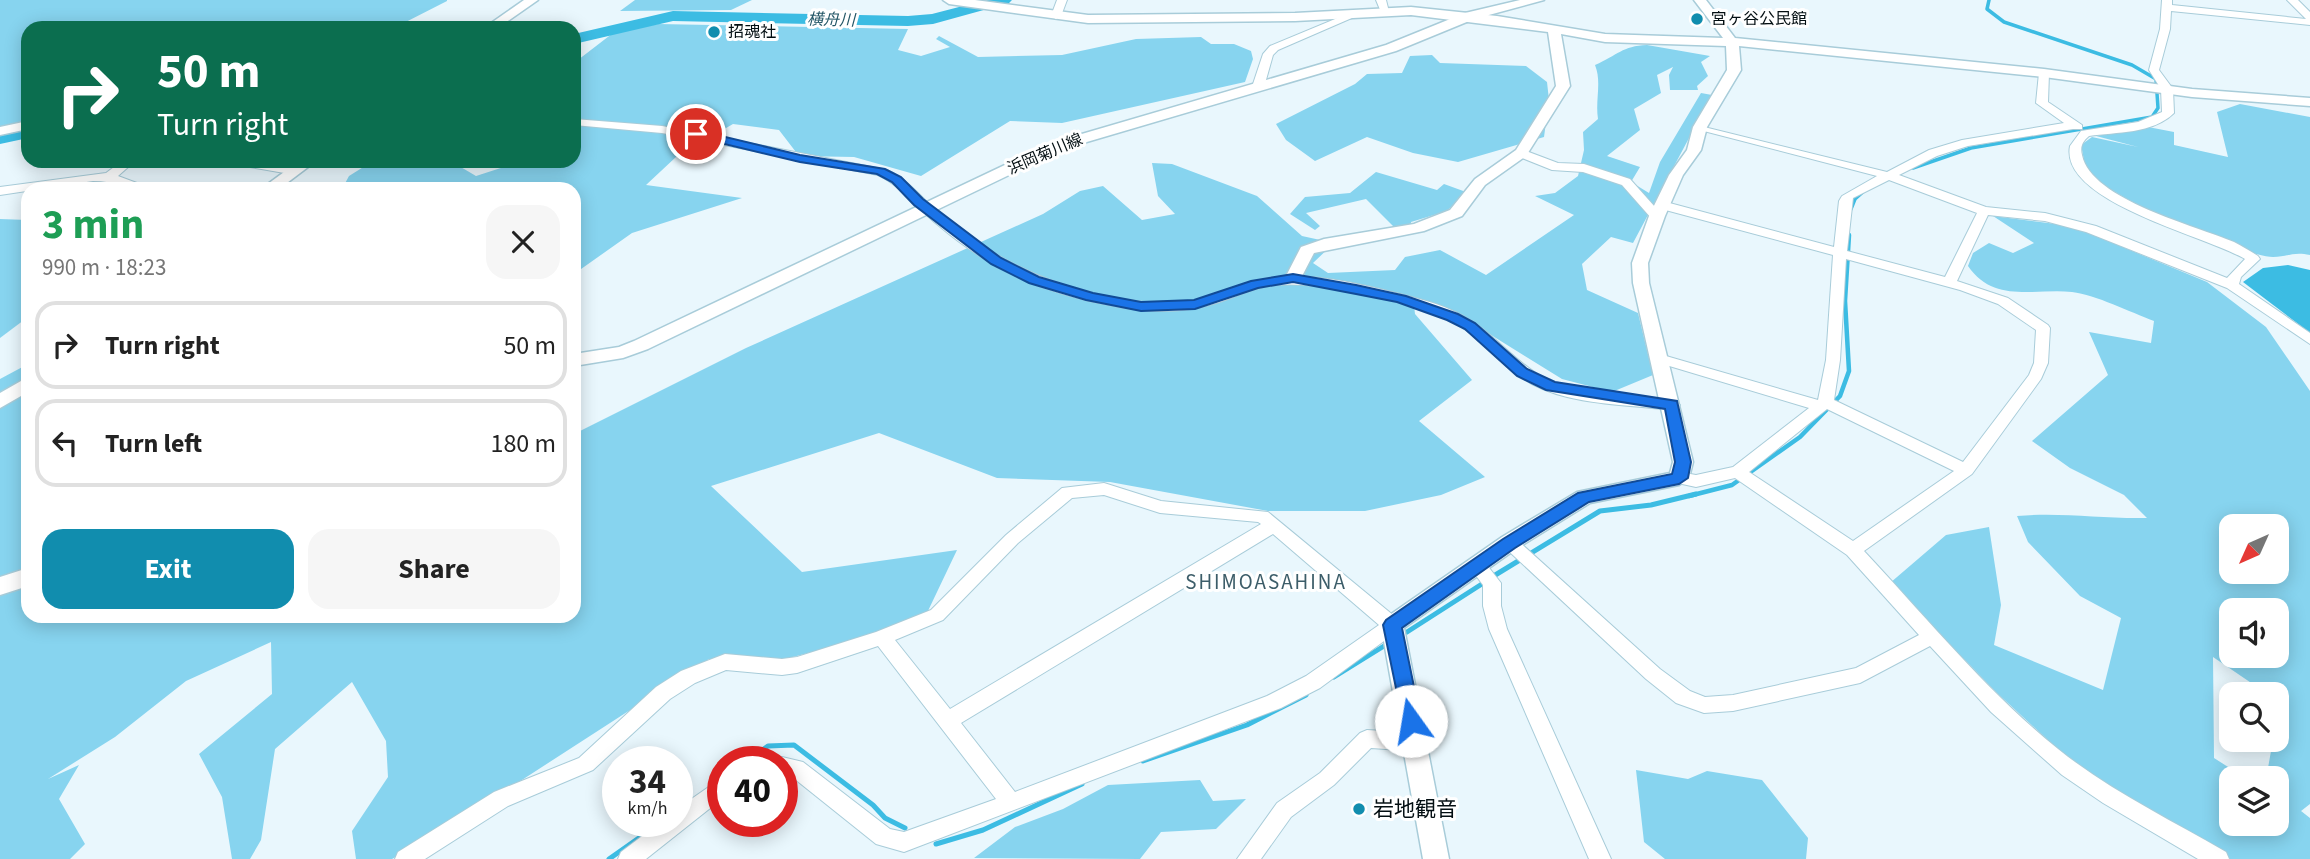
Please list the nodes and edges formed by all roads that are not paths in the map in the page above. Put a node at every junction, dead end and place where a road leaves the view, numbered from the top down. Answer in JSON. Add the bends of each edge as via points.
{"nodes":[{"id":1,"x":532,"y":0,"type":"edge"},
{"id":2,"x":950,"y":0,"type":"edge"},
{"id":3,"x":1062,"y":0,"type":"edge"},
{"id":4,"x":1537,"y":0,"type":"edge"},
{"id":5,"x":1700,"y":0,"type":"edge"},
{"id":6,"x":2292,"y":0,"type":"edge"},
{"id":7,"x":990,"y":3,"type":"edge"},
{"id":8,"x":2167,"y":4,"type":"edge"},
{"id":9,"x":1383,"y":5,"type":"edge"},
{"id":10,"x":1356,"y":14,"type":"junction"},
{"id":11,"x":1056,"y":16,"type":"junction"},
{"id":12,"x":1470,"y":16,"type":"junction"},
{"id":13,"x":2310,"y":20,"type":"edge"},
{"id":14,"x":500,"y":21,"type":"edge"},
{"id":15,"x":1554,"y":31,"type":"junction"},
{"id":16,"x":1733,"y":42,"type":"junction"},
{"id":17,"x":2044,"y":73,"type":"junction"},
{"id":18,"x":1258,"y":87,"type":"junction"},
{"id":19,"x":2167,"y":89,"type":"junction"},
{"id":20,"x":2310,"y":102,"type":"edge"},
{"id":21,"x":581,"y":122,"type":"edge"},
{"id":22,"x":2074,"y":125,"type":"junction"},
{"id":23,"x":21,"y":126,"type":"edge"},
{"id":24,"x":1700,"y":128,"type":"junction"},
{"id":25,"x":0,"y":131,"type":"edge"},
{"id":26,"x":2093,"y":132,"type":"junction"},
{"id":27,"x":1521,"y":153,"type":"junction"},
{"id":28,"x":120,"y":168,"type":"edge"},
{"id":29,"x":283,"y":168,"type":"edge"},
{"id":30,"x":299,"y":168,"type":"edge"},
{"id":31,"x":296,"y":170,"type":"junction"},
{"id":32,"x":1890,"y":176,"type":"junction"},
{"id":33,"x":109,"y":177,"type":"junction"},
{"id":34,"x":49,"y":182,"type":"edge"},
{"id":35,"x":125,"y":182,"type":"edge"},
{"id":36,"x":279,"y":182,"type":"edge"},
{"id":37,"x":21,"y":187,"type":"edge"},
{"id":38,"x":0,"y":191,"type":"edge"},
{"id":39,"x":928,"y":208,"type":"junction"},
{"id":40,"x":1660,"y":211,"type":"junction"},
{"id":41,"x":1984,"y":211,"type":"junction"},
{"id":42,"x":1841,"y":253,"type":"junction"},
{"id":43,"x":1293,"y":278,"type":"junction"},
{"id":44,"x":1950,"y":283,"type":"junction"},
{"id":45,"x":2232,"y":285,"type":"junction"},
{"id":46,"x":2310,"y":340,"type":"edge"},
{"id":47,"x":581,"y":359,"type":"edge"},
{"id":48,"x":1661,"y":359,"type":"junction"},
{"id":49,"x":21,"y":388,"type":"edge"},
{"id":50,"x":0,"y":402,"type":"edge"},
{"id":51,"x":1672,"y":405,"type":"junction"},
{"id":52,"x":1828,"y":405,"type":"junction"},
{"id":53,"x":1966,"y":470,"type":"junction"},
{"id":54,"x":1744,"y":476,"type":"junction"},
{"id":55,"x":1679,"y":478,"type":"junction"},
{"id":56,"x":1274,"y":525,"type":"junction"},
{"id":57,"x":1853,"y":550,"type":"junction"},
{"id":58,"x":1518,"y":551,"type":"junction"},
{"id":59,"x":1484,"y":574,"type":"junction"},
{"id":60,"x":21,"y":579,"type":"edge"},
{"id":61,"x":0,"y":586,"type":"edge"},
{"id":62,"x":1392,"y":625,"type":"junction"},
{"id":63,"x":882,"y":637,"type":"junction"},
{"id":64,"x":1931,"y":637,"type":"junction"},
{"id":65,"x":949,"y":720,"type":"junction"},
{"id":66,"x":1416,"y":742,"type":"junction"},
{"id":67,"x":798,"y":770,"type":"edge"},
{"id":68,"x":707,"y":798,"type":"edge"},
{"id":69,"x":1012,"y":803,"type":"junction"},
{"id":70,"x":905,"y":850,"type":"edge"},
{"id":71,"x":406,"y":859,"type":"edge"},
{"id":72,"x":629,"y":859,"type":"edge"},
{"id":73,"x":1248,"y":859,"type":"edge"},
{"id":74,"x":1436,"y":859,"type":"edge"},
{"id":75,"x":1600,"y":859,"type":"edge"},
{"id":76,"x":2218,"y":859,"type":"edge"}],
"edges":[{"from":1,"to":14,"type":"street"},
{"from":2,"to":7,"type":"street"},
{"from":3,"to":11,"type":"street"},
{"from":4,"to":12,"type":"main road","name":"浜岡菊川線"},
{"from":5,"to":16,"type":"street"},
{"from":6,"to":13,"type":"street"},
{"from":7,"to":11,"type":"street"},
{"from":8,"to":13,"type":"street"},
{"from":8,"to":19,"type":"street","via":[[2154,70]]},
{"from":9,"to":10,"type":"street"},
{"from":9,"to":12,"type":"street"},
{"from":10,"to":11,"type":"street"},
{"from":10,"to":18,"type":"street","via":[[1274,48]]},
{"from":12,"to":15,"type":"street"},
{"from":12,"to":18,"type":"main road","name":"浜岡菊川線","via":[[1391,48]]},
{"from":15,"to":16,"type":"street","via":[[1605,38]]},
{"from":15,"to":27,"type":"street","via":[[1563,86]]},
{"from":16,"to":17,"type":"street"},
{"from":16,"to":24,"type":"street","via":[[1734,70]]},
{"from":17,"to":19,"type":"street"},
{"from":17,"to":22,"type":"street","via":[[2042,103]]},
{"from":18,"to":39,"type":"main road","name":"浜岡菊川線","via":[[1074,140]]},
{"from":19,"to":20,"type":"street"},
{"from":19,"to":26,"type":"street","via":[[2168,113],[2160,119]]},
{"from":21,"to":39,"type":"street","via":[[638,123],[881,171]]},
{"from":22,"to":26,"type":"street"},
{"from":22,"to":32,"type":"street","via":[[1966,143],[1933,153]]},
{"from":23,"to":25,"type":"street"},
{"from":24,"to":32,"type":"street"},
{"from":24,"to":40,"type":"street","via":[[1694,150],[1676,175]]},
{"from":26,"to":45,"type":"street","via":[[2079,137],[2075,147],[2074,160],[2080,172],[2164,223],[2253,259],[2234,276]]},
{"from":27,"to":40,"type":"street","via":[[1556,167],[1584,168],[1626,182]]},
{"from":27,"to":43,"type":"street","via":[[1480,182],[1455,213],[1418,228],[1307,250]]},
{"from":28,"to":33,"type":"street"},
{"from":29,"to":31,"type":"street"},
{"from":30,"to":31,"type":"street"},
{"from":31,"to":36,"type":"street"},
{"from":32,"to":41,"type":"street"},
{"from":32,"to":42,"type":"street","via":[[1860,188],[1845,201]]},
{"from":33,"to":34,"type":"street"},
{"from":33,"to":35,"type":"street"},
{"from":37,"to":38,"type":"street"},
{"from":39,"to":43,"type":"street","via":[[1015,273],[1141,307],[1195,305],[1255,284]]},
{"from":39,"to":47,"type":"main road","name":"浜岡菊川線","via":[[641,345]]},
{"from":40,"to":42,"type":"street"},
{"from":40,"to":48,"type":"street","via":[[1640,263]]},
{"from":41,"to":44,"type":"street"},
{"from":41,"to":45,"type":"street","via":[[2067,221]]},
{"from":42,"to":44,"type":"street"},
{"from":42,"to":52,"type":"street"},
{"from":43,"to":51,"type":"street","via":[[1401,299],[1452,317],[1470,326],[1522,372],[1551,387]]},
{"from":44,"to":53,"type":"street","via":[[2003,301],[2043,328],[2036,376]]},
{"from":45,"to":46,"type":"street"},
{"from":48,"to":51,"type":"street"},
{"from":48,"to":52,"type":"street"},
{"from":49,"to":50,"type":"street"},
{"from":51,"to":55,"type":"street","via":[[1683,462]]},
{"from":52,"to":53,"type":"street"},
{"from":52,"to":54,"type":"street"},
{"from":53,"to":57,"type":"street"},
{"from":54,"to":55,"type":"street","via":[[1696,481]]},
{"from":54,"to":57,"type":"street"},
{"from":55,"to":58,"type":"street","via":[[1584,497]]},
{"from":56,"to":62,"type":"street"},
{"from":56,"to":63,"type":"street","via":[[1262,516],[1160,508],[1104,489],[1068,492],[1012,539],[937,615]]},
{"from":56,"to":65,"type":"street"},
{"from":57,"to":64,"type":"street"},
{"from":58,"to":59,"type":"street"},
{"from":58,"to":64,"type":"street","via":[[1653,674],[1683,698],[1704,705],[1733,703],[1860,675]]},
{"from":59,"to":62,"type":"street"},
{"from":59,"to":75,"type":"street","via":[[1498,629]]},
{"from":60,"to":61,"type":"main road"},
{"from":62,"to":66,"type":"street"},
{"from":62,"to":69,"type":"street","via":[[1313,681],[1274,702]]},
{"from":63,"to":65,"type":"street"},
{"from":63,"to":71,"type":"street","via":[[797,665],[725,662],[688,677],[663,693],[586,764],[501,799]]},
{"from":64,"to":76,"type":"street","via":[[2051,754]]},
{"from":65,"to":69,"type":"street"},
{"from":66,"to":73,"type":"street","via":[[1367,740],[1327,779],[1284,810]]},
{"from":66,"to":74,"type":"street"},
{"from":67,"to":70,"type":"street"},
{"from":68,"to":72,"type":"street"},
{"from":69,"to":70,"type":"street"}]}
